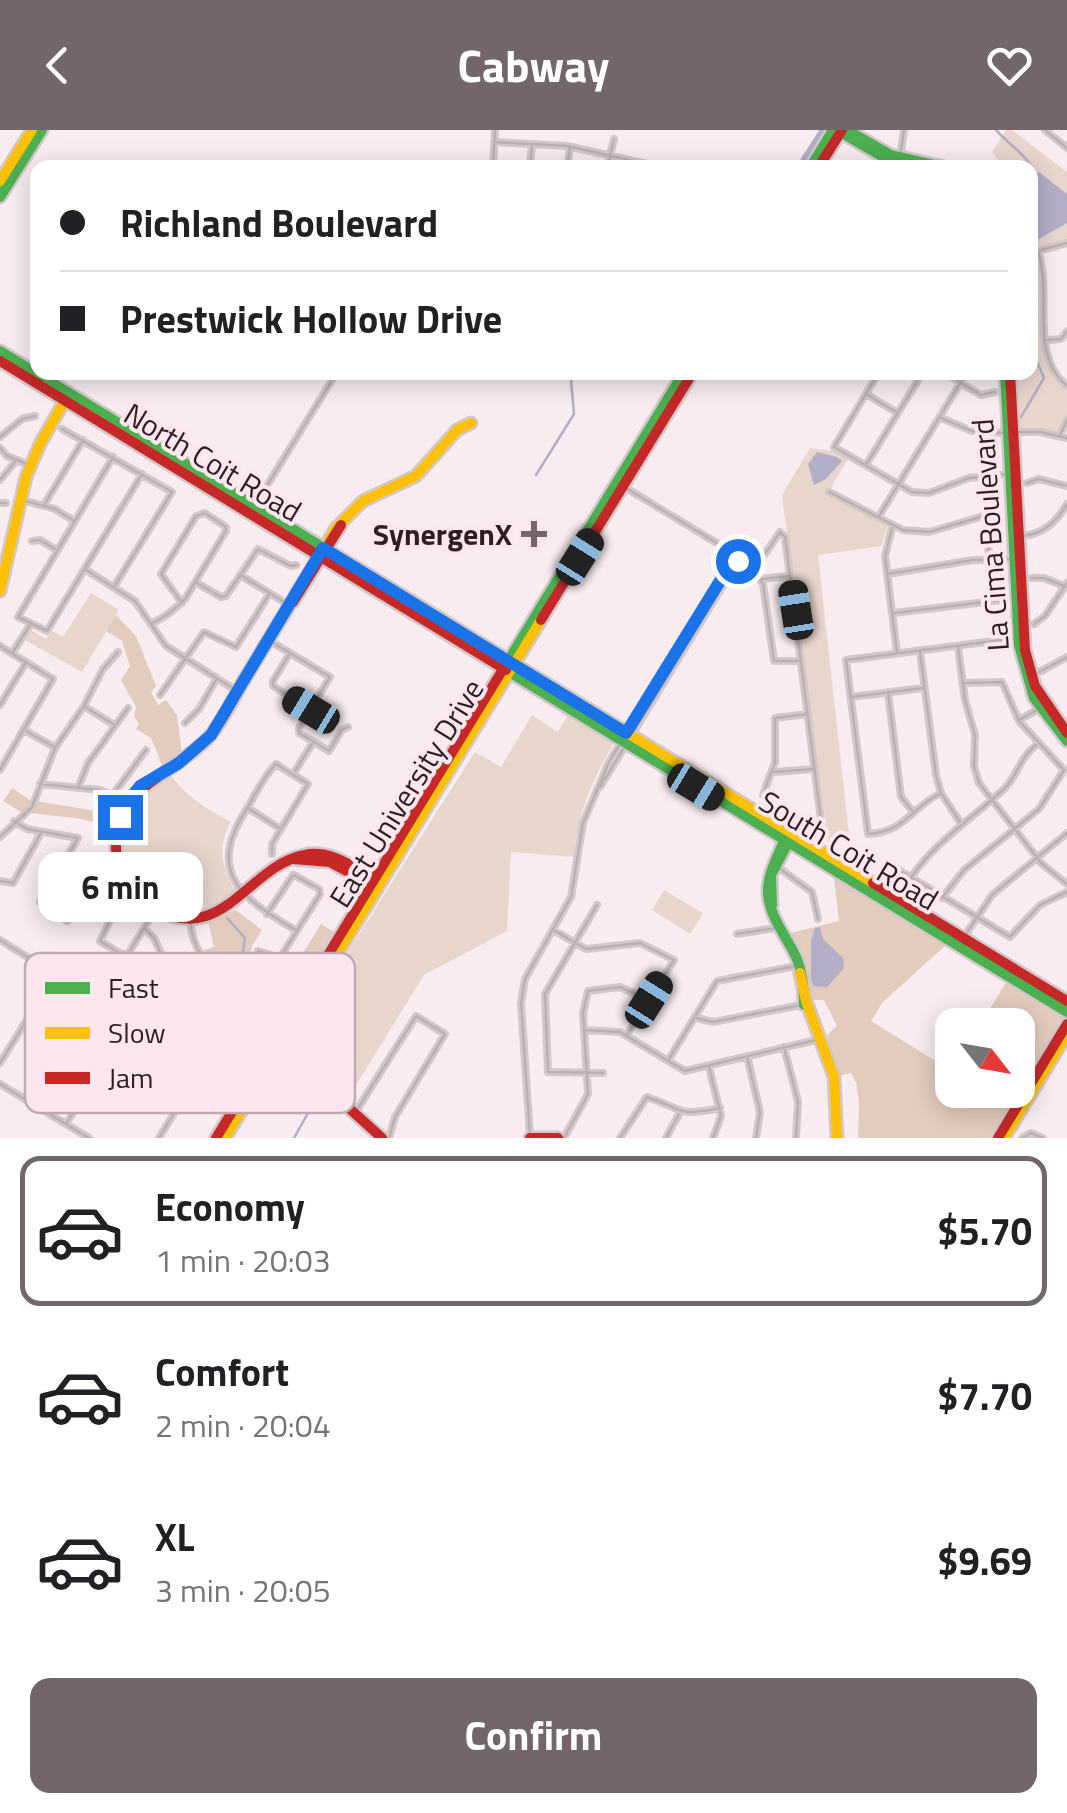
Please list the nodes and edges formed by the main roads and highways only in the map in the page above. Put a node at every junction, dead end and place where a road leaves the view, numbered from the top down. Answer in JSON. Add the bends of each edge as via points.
{"nodes":[{"id":1,"x":840,"y":130,"type":"edge"},
{"id":2,"x":33,"y":132,"type":"edge"},
{"id":3,"x":816,"y":160,"type":"edge"},
{"id":4,"x":823,"y":160,"type":"edge"},
{"id":5,"x":891,"y":160,"type":"edge"},
{"id":6,"x":0,"y":182,"type":"edge"},
{"id":7,"x":0,"y":198,"type":"edge"},
{"id":8,"x":0,"y":352,"type":"edge"},
{"id":9,"x":0,"y":361,"type":"edge"},
{"id":10,"x":24,"y":371,"type":"junction"},
{"id":11,"x":30,"y":375,"type":"edge"},
{"id":12,"x":39,"y":380,"type":"edge"},
{"id":13,"x":679,"y":380,"type":"edge"},
{"id":14,"x":688,"y":380,"type":"edge"},
{"id":15,"x":1008,"y":380,"type":"edge"},
{"id":16,"x":68,"y":397,"type":"junction"},
{"id":17,"x":471,"y":422,"type":"dead end"},
{"id":18,"x":620,"y":484,"type":"junction"},
{"id":19,"x":323,"y":553,"type":"junction"},
{"id":20,"x":0,"y":591,"type":"edge"},
{"id":21,"x":509,"y":666,"type":"junction"},
{"id":22,"x":1043,"y":706,"type":"junction"},
{"id":23,"x":1067,"y":733,"type":"edge"},
{"id":24,"x":1067,"y":741,"type":"edge"},
{"id":25,"x":788,"y":840,"type":"junction"},
{"id":26,"x":376,"y":883,"type":"junction"},
{"id":27,"x":334,"y":953,"type":"edge"},
{"id":28,"x":1020,"y":978,"type":"junction"},
{"id":29,"x":1067,"y":1000,"type":"edge"},
{"id":30,"x":1067,"y":1012,"type":"edge"},
{"id":31,"x":1067,"y":1024,"type":"edge"},
{"id":32,"x":1067,"y":1034,"type":"edge"},
{"id":33,"x":232,"y":1113,"type":"edge"},
{"id":34,"x":239,"y":1113,"type":"edge"},
{"id":35,"x":353,"y":1113,"type":"edge"},
{"id":36,"x":216,"y":1138,"type":"edge"},
{"id":37,"x":225,"y":1138,"type":"edge"},
{"id":38,"x":385,"y":1138,"type":"edge"},
{"id":39,"x":530,"y":1138,"type":"edge"},
{"id":40,"x":561,"y":1138,"type":"edge"},
{"id":41,"x":837,"y":1138,"type":"edge"},
{"id":42,"x":1001,"y":1138,"type":"edge"}],
"edges":[{"from":1,"to":3,"type":"main road"},
{"from":1,"to":4,"type":"main road"},
{"from":1,"to":5,"type":"main road"},
{"from":2,"to":6,"type":"main road"},
{"from":2,"to":7,"type":"main road"},
{"from":8,"to":10,"type":"main road","name":"North Coit Road"},
{"from":9,"to":10,"type":"main road","name":"North Coit Road"},
{"from":10,"to":11,"type":"main road","name":"North Coit Road"},
{"from":12,"to":16,"type":"main road","name":"North Coit Road"},
{"from":13,"to":18,"type":"main road"},
{"from":14,"to":18,"type":"main road"},
{"from":15,"to":22,"type":"main road","name":"La Cima Boulevard","via":[[1021,638]]},
{"from":16,"to":19,"type":"main road","name":"North Coit Road"},
{"from":16,"to":20,"type":"main road","via":[[30,466]]},
{"from":17,"to":19,"type":"main road","via":[[416,476],[363,501]]},
{"from":18,"to":21,"type":"main road","name":"East University Drive"},
{"from":19,"to":21,"type":"main road","name":"North Coit Road"},
{"from":19,"to":26,"type":"main road","via":[[202,744],[127,802],[115,840],[118,864],[133,891],[156,909],[190,918],[224,910],[269,871],[313,854],[334,857]]},
{"from":21,"to":25,"type":"main road","name":"South Coit Road"},
{"from":21,"to":26,"type":"main road","name":"East University Drive"},
{"from":22,"to":23,"type":"main road","name":"La Cima Boulevard"},
{"from":22,"to":24,"type":"main road","name":"La Cima Boulevard"},
{"from":25,"to":28,"type":"main road","name":"South Coit Road"},
{"from":25,"to":41,"type":"main road","via":[[766,890],[776,928],[800,966],[804,1004],[836,1085]]},
{"from":26,"to":27,"type":"main road","name":"East University Drive"},
{"from":28,"to":29,"type":"main road","name":"South Coit Road"},
{"from":28,"to":30,"type":"main road","name":"South Coit Road"},
{"from":31,"to":42,"type":"main road"},
{"from":32,"to":42,"type":"main road"},
{"from":33,"to":36,"type":"main road"},
{"from":34,"to":37,"type":"main road","name":"East University Drive"},
{"from":35,"to":38,"type":"main road"},
{"from":39,"to":40,"type":"main road"}]}
